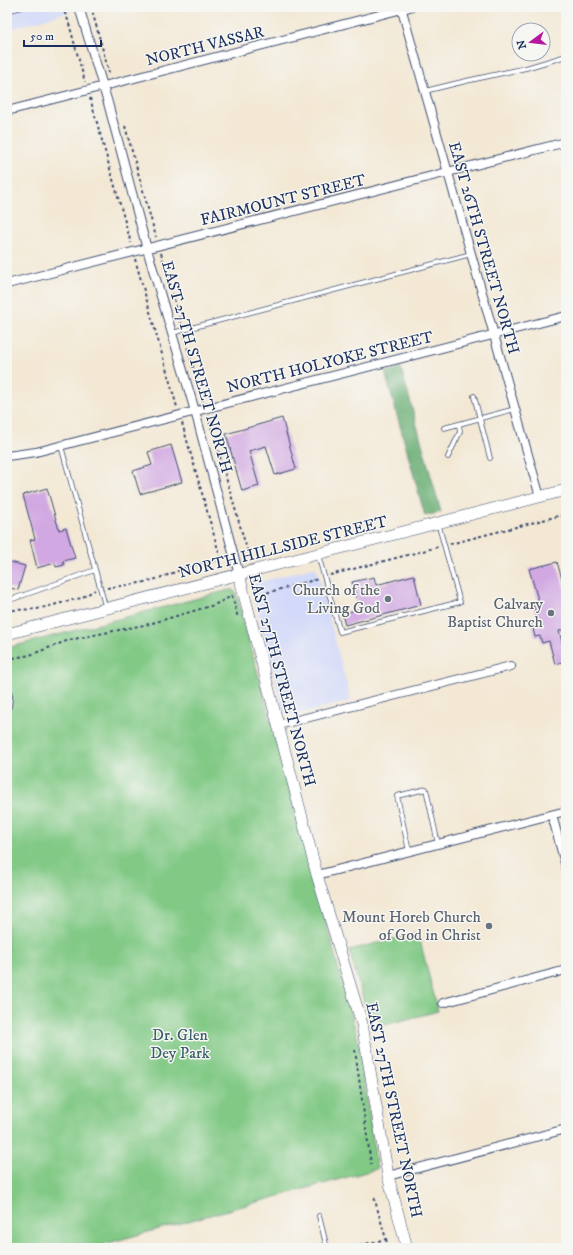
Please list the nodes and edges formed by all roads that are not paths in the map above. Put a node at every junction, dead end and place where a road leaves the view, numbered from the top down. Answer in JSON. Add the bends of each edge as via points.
{"nodes":[{"id":1,"x":22,"y":7,"type":"edge"},
{"id":2,"x":79,"y":7,"type":"edge"},
{"id":3,"x":404,"y":8,"type":"edge"},
{"id":4,"x":7,"y":11,"type":"edge"},
{"id":5,"x":566,"y":56,"type":"edge"},
{"id":6,"x":103,"y":86,"type":"junction"},
{"id":7,"x":425,"y":91,"type":"junction"},
{"id":8,"x":7,"y":111,"type":"edge"},
{"id":9,"x":566,"y":142,"type":"edge"},
{"id":10,"x":448,"y":172,"type":"junction"},
{"id":11,"x":147,"y":249,"type":"junction"},
{"id":12,"x":472,"y":254,"type":"junction"},
{"id":13,"x":7,"y":284,"type":"edge"},
{"id":14,"x":566,"y":316,"type":"edge"},
{"id":15,"x":172,"y":333,"type":"junction"},
{"id":16,"x":494,"y":334,"type":"junction"},
{"id":17,"x":474,"y":396,"type":"dead end"},
{"id":18,"x":515,"y":408,"type":"junction"},
{"id":19,"x":195,"y":411,"type":"junction"},
{"id":20,"x":480,"y":418,"type":"junction"},
{"id":21,"x":459,"y":424,"type":"junction"},
{"id":22,"x":444,"y":428,"type":"dead end"},
{"id":23,"x":60,"y":445,"type":"junction"},
{"id":24,"x":7,"y":456,"type":"edge"},
{"id":25,"x":448,"y":457,"type":"dead end"},
{"id":26,"x":490,"y":458,"type":"dead end"},
{"id":27,"x":566,"y":490,"type":"edge"},
{"id":28,"x":540,"y":497,"type":"junction"},
{"id":29,"x":438,"y":523,"type":"junction"},
{"id":30,"x":318,"y":554,"type":"junction"},
{"id":31,"x":95,"y":570,"type":"junction"},
{"id":32,"x":238,"y":575,"type":"junction"},
{"id":33,"x":7,"y":600,"type":"edge"},
{"id":34,"x":106,"y":609,"type":"junction"},
{"id":35,"x":7,"y":633,"type":"edge"},
{"id":36,"x":511,"y":666,"type":"dead end"},
{"id":37,"x":7,"y":692,"type":"edge"},
{"id":38,"x":7,"y":706,"type":"edge"},
{"id":39,"x":278,"y":725,"type":"junction"},
{"id":40,"x":566,"y":811,"type":"edge"},
{"id":41,"x":552,"y":815,"type":"junction"},
{"id":42,"x":438,"y":844,"type":"junction"},
{"id":43,"x":410,"y":851,"type":"junction"},
{"id":44,"x":566,"y":867,"type":"edge"},
{"id":45,"x":317,"y":875,"type":"junction"},
{"id":46,"x":566,"y":970,"type":"edge"},
{"id":47,"x":443,"y":1003,"type":"dead end"},
{"id":48,"x":566,"y":1129,"type":"edge"},
{"id":49,"x":388,"y":1176,"type":"junction"},
{"id":50,"x":319,"y":1216,"type":"dead end"},
{"id":51,"x":327,"y":1248,"type":"edge"},
{"id":52,"x":405,"y":1248,"type":"edge"}],
"edges":[{"from":1,"to":4,"type":"lane"},
{"from":2,"to":6,"type":"street","name":"EAST 27TH STREET NORTH"},
{"from":3,"to":6,"type":"street","name":"NORTH VASSAR"},
{"from":3,"to":7,"type":"street","name":"EAST 26TH STREET NORTH"},
{"from":5,"to":7,"type":"lane","via":[[526,68]]},
{"from":6,"to":8,"type":"street","name":"NORTH VASSAR"},
{"from":6,"to":11,"type":"street","name":"EAST 27TH STREET NORTH"},
{"from":7,"to":10,"type":"street","name":"EAST 26TH STREET NORTH"},
{"from":9,"to":10,"type":"street","name":"FAIRMOUNT STREET"},
{"from":10,"to":11,"type":"street","name":"FAIRMOUNT STREET"},
{"from":10,"to":12,"type":"street","name":"EAST 26TH STREET NORTH"},
{"from":11,"to":13,"type":"street","name":"FAIRMOUNT STREET"},
{"from":11,"to":15,"type":"street","name":"EAST 27TH STREET NORTH"},
{"from":12,"to":15,"type":"lane"},
{"from":12,"to":16,"type":"street","name":"EAST 26TH STREET NORTH"},
{"from":14,"to":16,"type":"street","name":"NORTH HOLYOKE STREET"},
{"from":15,"to":19,"type":"street","name":"EAST 27TH STREET NORTH"},
{"from":16,"to":18,"type":"street","name":"EAST 26TH STREET NORTH"},
{"from":16,"to":19,"type":"street","name":"NORTH HOLYOKE STREET"},
{"from":17,"to":20,"type":"lane"},
{"from":18,"to":20,"type":"lane"},
{"from":18,"to":28,"type":"street","name":"EAST 26TH STREET NORTH"},
{"from":19,"to":23,"type":"street","name":"NORTH HOLYOKE STREET"},
{"from":19,"to":32,"type":"street","name":"EAST 27TH STREET NORTH"},
{"from":20,"to":21,"type":"lane"},
{"from":20,"to":26,"type":"lane"},
{"from":21,"to":22,"type":"lane"},
{"from":21,"to":25,"type":"lane","via":[[460,432]]},
{"from":23,"to":24,"type":"street","name":"NORTH HOLYOKE STREET"},
{"from":23,"to":31,"type":"lane"},
{"from":27,"to":28,"type":"street","name":"NORTH HILLSIDE STREET"},
{"from":28,"to":29,"type":"street","name":"NORTH HILLSIDE STREET"},
{"from":29,"to":30,"type":"street","name":"NORTH HILLSIDE STREET"},
{"from":29,"to":30,"type":"lane","via":[[460,602],[340,632]]},
{"from":30,"to":32,"type":"street","name":"NORTH HILLSIDE STREET"},
{"from":31,"to":33,"type":"lane"},
{"from":31,"to":34,"type":"lane"},
{"from":32,"to":34,"type":"street","name":"NORTH HILLSIDE STREET"},
{"from":32,"to":39,"type":"street","name":"EAST 27TH STREET NORTH"},
{"from":34,"to":35,"type":"street","name":"NORTH HILLSIDE STREET"},
{"from":36,"to":39,"type":"street"},
{"from":37,"to":38,"type":"street"},
{"from":39,"to":45,"type":"street","name":"EAST 27TH STREET NORTH"},
{"from":40,"to":41,"type":"street"},
{"from":41,"to":42,"type":"street"},
{"from":41,"to":44,"type":"street"},
{"from":42,"to":43,"type":"street"},
{"from":42,"to":43,"type":"lane","via":[[426,789],[397,796]]},
{"from":43,"to":45,"type":"street"},
{"from":45,"to":49,"type":"street","name":"EAST 27TH STREET NORTH","via":[[362,1024]]},
{"from":46,"to":47,"type":"street"},
{"from":48,"to":49,"type":"street"},
{"from":49,"to":52,"type":"street","name":"EAST 27TH STREET NORTH"},
{"from":50,"to":51,"type":"lane"}]}
